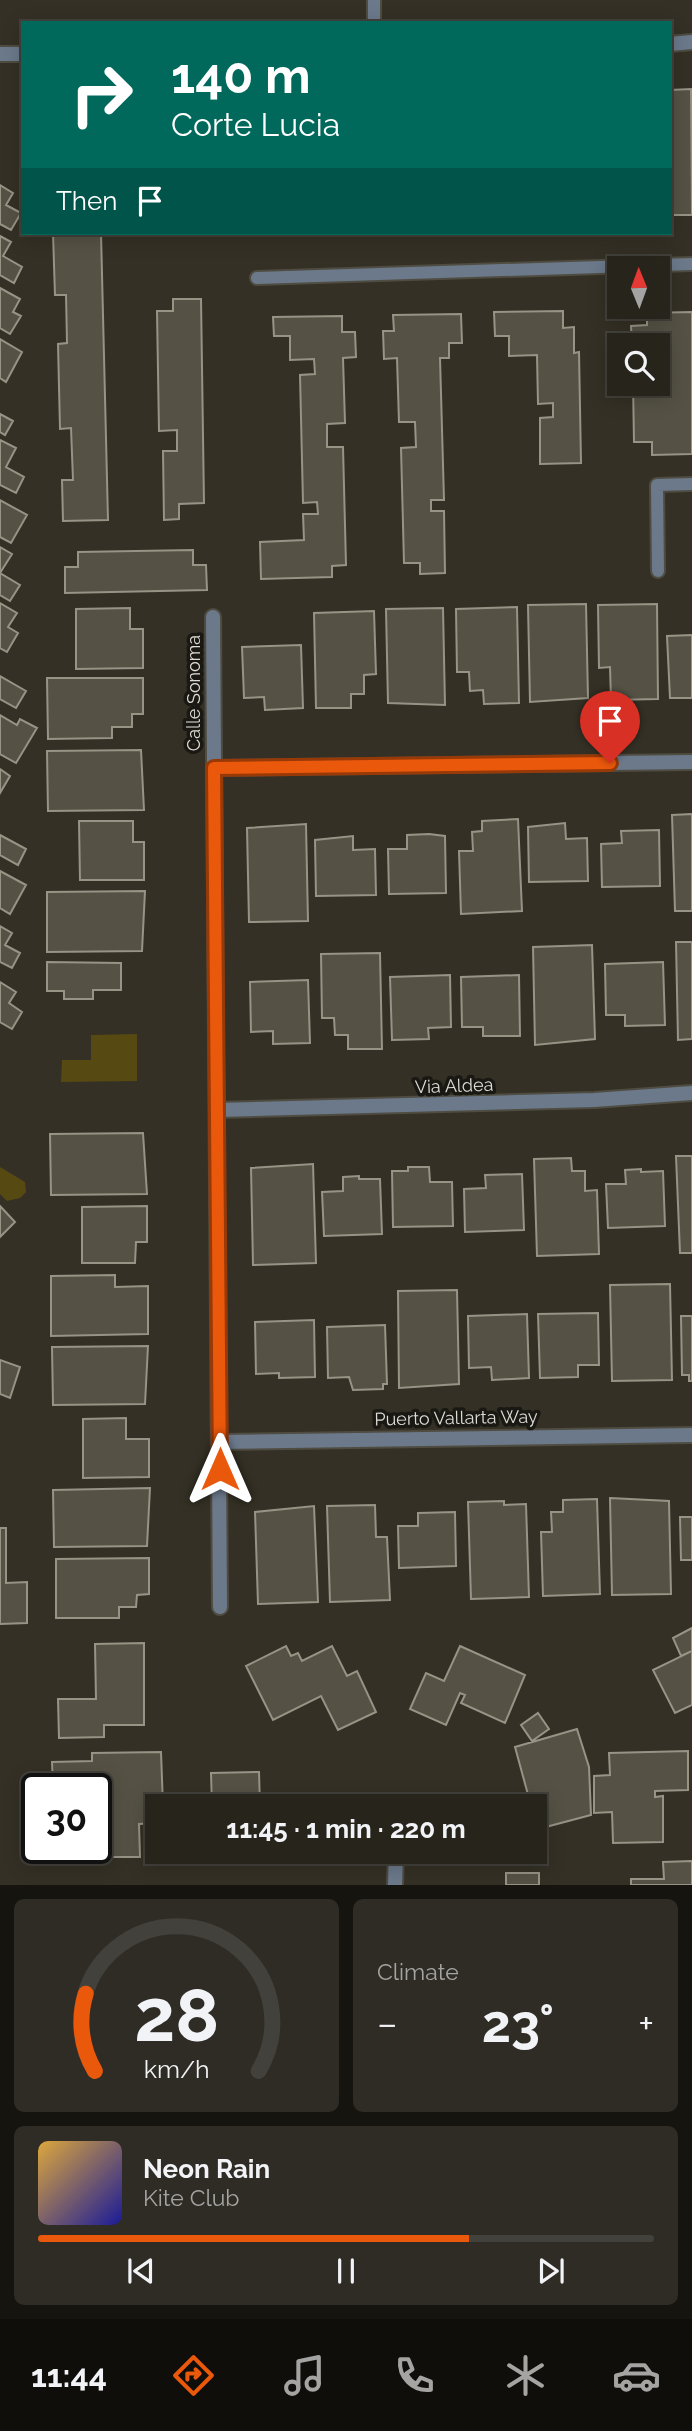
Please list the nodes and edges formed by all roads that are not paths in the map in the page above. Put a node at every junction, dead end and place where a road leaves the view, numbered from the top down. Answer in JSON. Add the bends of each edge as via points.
{"nodes":[{"id":1,"x":374,"y":0,"type":"edge"},
{"id":2,"x":374,"y":21,"type":"edge"},
{"id":3,"x":692,"y":42,"type":"edge"},
{"id":4,"x":672,"y":44,"type":"edge"},
{"id":5,"x":0,"y":54,"type":"edge"},
{"id":6,"x":21,"y":54,"type":"edge"},
{"id":7,"x":692,"y":264,"type":"edge"},
{"id":8,"x":257,"y":278,"type":"dead end"},
{"id":9,"x":692,"y":484,"type":"edge"},
{"id":10,"x":658,"y":570,"type":"dead end"},
{"id":11,"x":213,"y":617,"type":"dead end"},
{"id":12,"x":692,"y":762,"type":"edge"},
{"id":13,"x":214,"y":768,"type":"junction"},
{"id":14,"x":692,"y":1093,"type":"edge"},
{"id":15,"x":217,"y":1110,"type":"junction"},
{"id":16,"x":692,"y":1435,"type":"edge"},
{"id":17,"x":220,"y":1441,"type":"junction"},
{"id":18,"x":220,"y":1607,"type":"dead end"},
{"id":19,"x":396,"y":1864,"type":"edge"},
{"id":20,"x":395,"y":1885,"type":"edge"}],
"edges":[{"from":1,"to":2,"type":"lane"},
{"from":3,"to":4,"type":"street"},
{"from":5,"to":6,"type":"street"},
{"from":7,"to":8,"type":"lane"},
{"from":9,"to":10,"type":"lane","via":[[657,485]]},
{"from":11,"to":13,"type":"street","name":"Calle Sonoma"},
{"from":12,"to":13,"type":"street"},
{"from":13,"to":15,"type":"street","name":"Calle Sonoma"},
{"from":14,"to":15,"type":"street","name":"Via Aldea","via":[[581,1101]]},
{"from":15,"to":17,"type":"street","name":"Calle Sonoma"},
{"from":16,"to":17,"type":"street","name":"Puerto Vallarta Way"},
{"from":17,"to":18,"type":"street","name":"Calle Sonoma"},
{"from":19,"to":20,"type":"street"}]}
